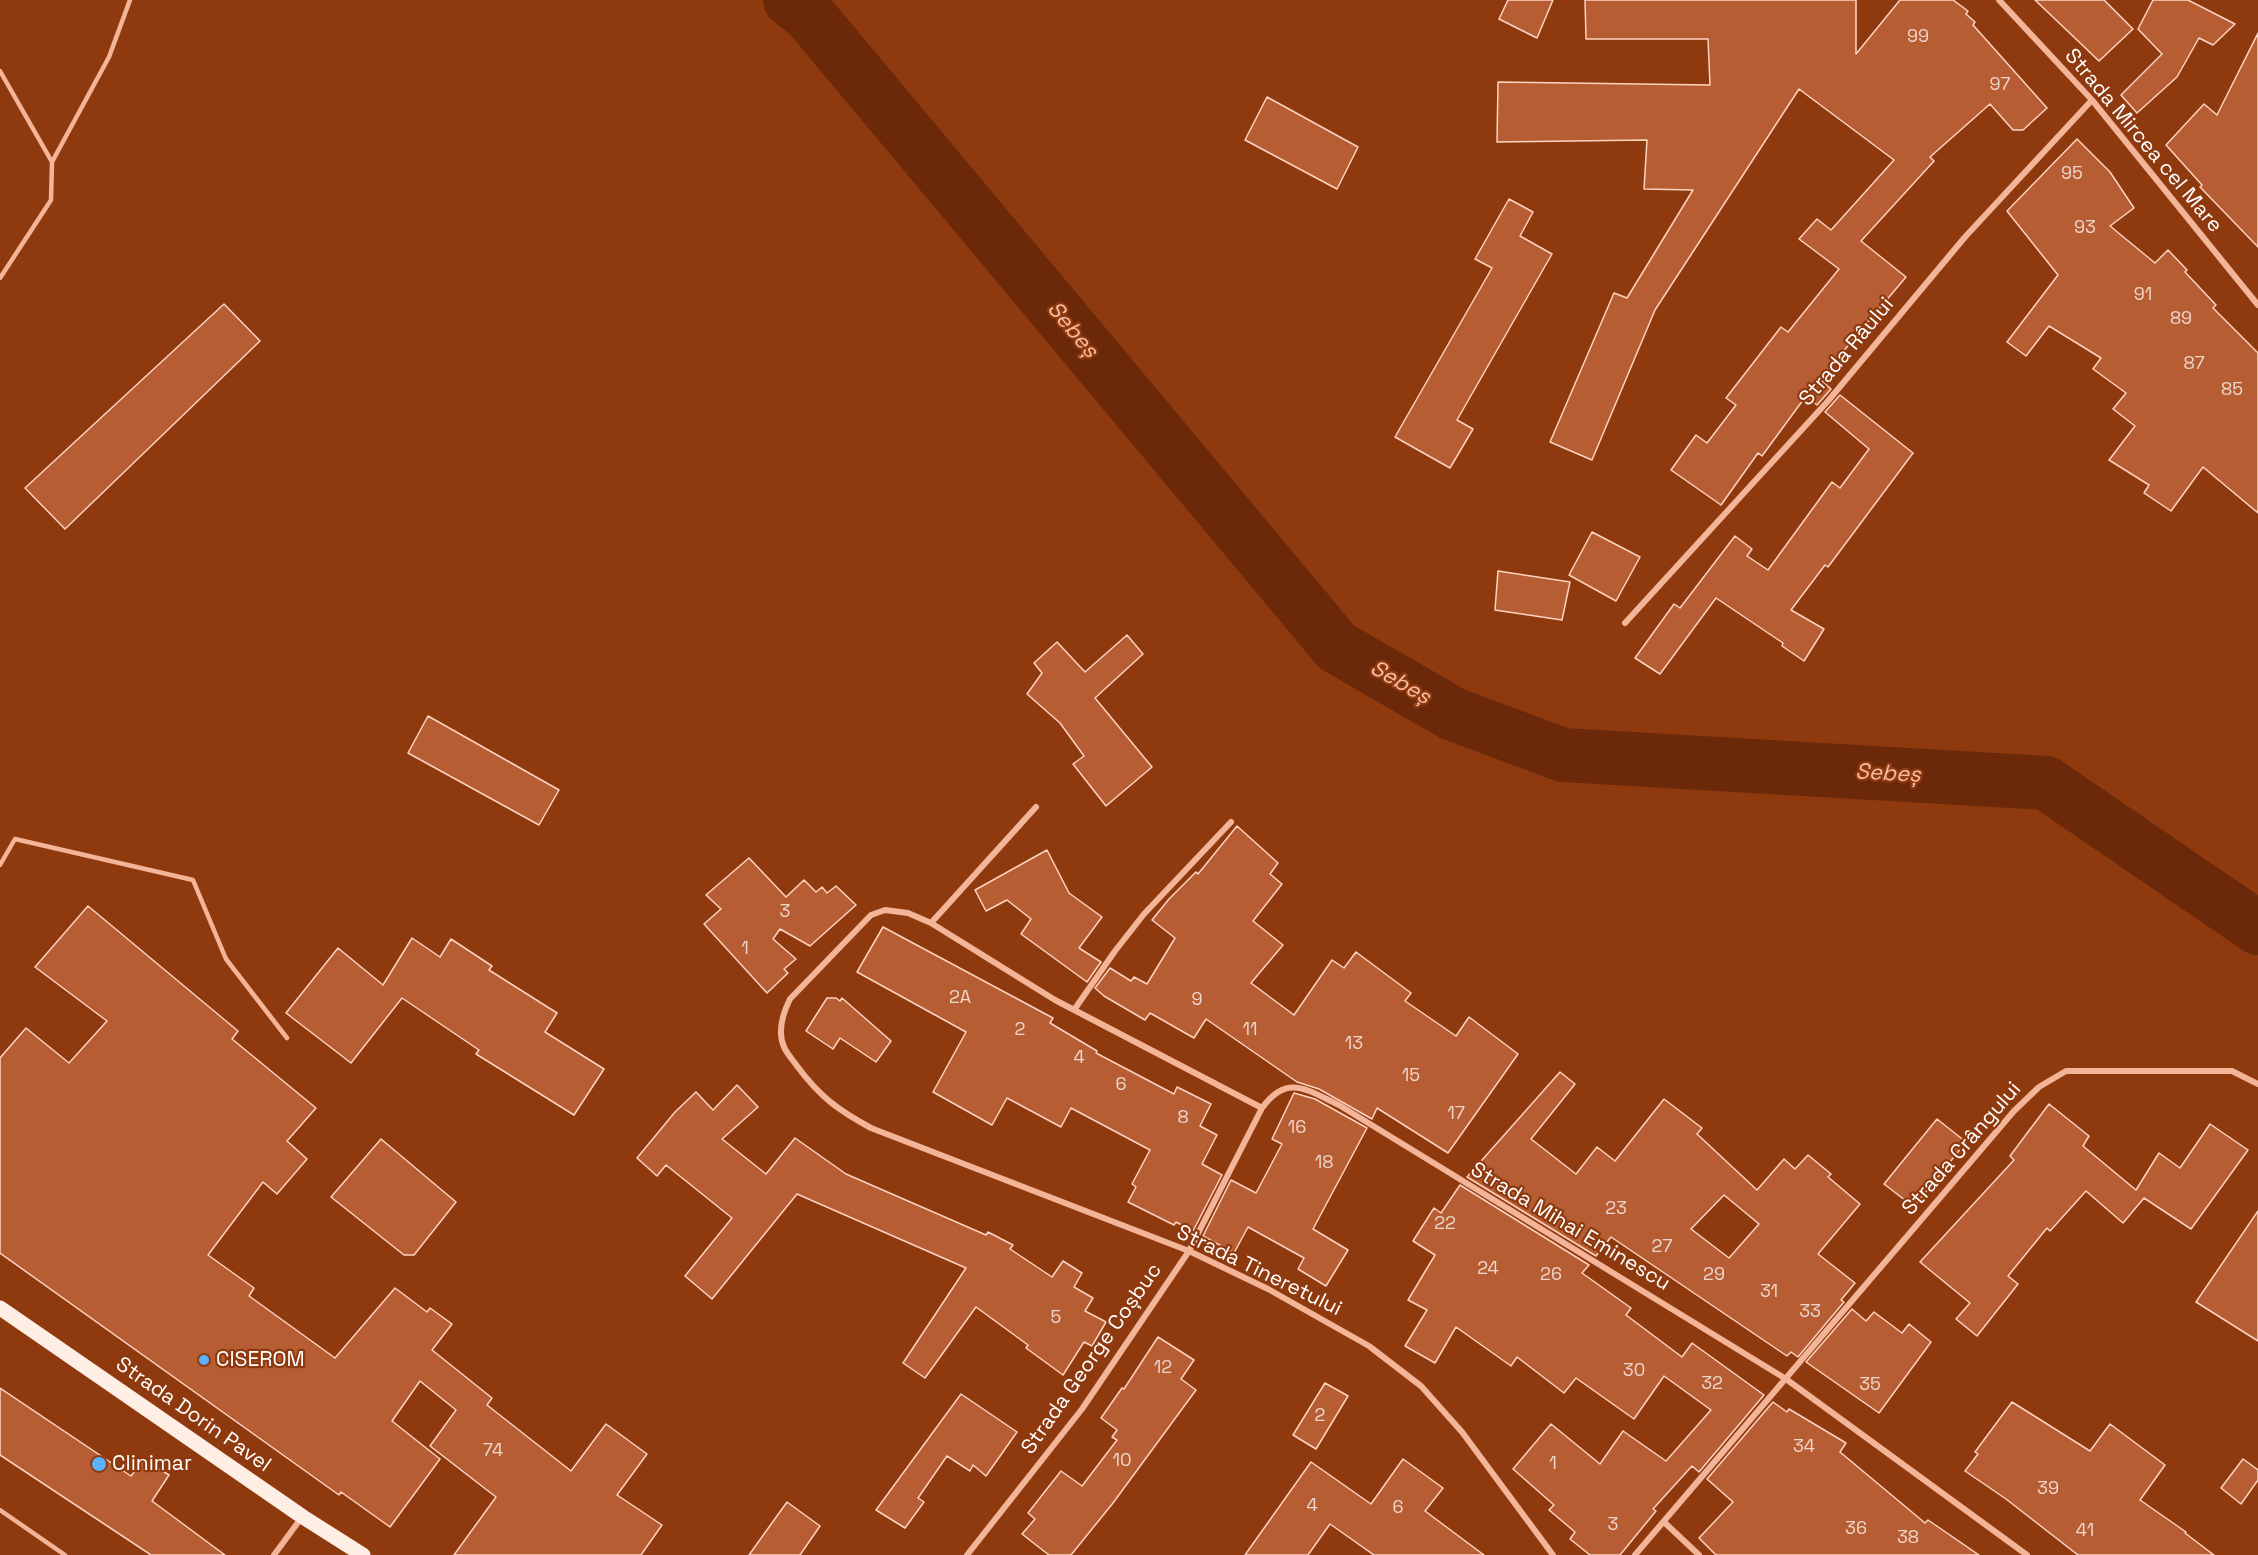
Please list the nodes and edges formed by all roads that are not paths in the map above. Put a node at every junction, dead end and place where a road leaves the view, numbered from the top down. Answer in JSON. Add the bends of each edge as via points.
{"nodes":[{"id":1,"x":130,"y":0,"type":"edge"},
{"id":2,"x":2000,"y":0,"type":"edge"},
{"id":3,"x":0,"y":71,"type":"edge"},
{"id":4,"x":2092,"y":100,"type":"junction"},
{"id":5,"x":52,"y":162,"type":"junction"},
{"id":6,"x":0,"y":278,"type":"edge"},
{"id":7,"x":2258,"y":305,"type":"edge"},
{"id":8,"x":1625,"y":623,"type":"dead end"},
{"id":9,"x":1036,"y":807,"type":"dead end"},
{"id":10,"x":1232,"y":822,"type":"dead end"},
{"id":11,"x":0,"y":865,"type":"edge"},
{"id":12,"x":931,"y":923,"type":"junction"},
{"id":13,"x":1074,"y":1010,"type":"junction"},
{"id":14,"x":287,"y":1038,"type":"dead end"},
{"id":15,"x":2258,"y":1084,"type":"edge"},
{"id":16,"x":1262,"y":1108,"type":"junction"},
{"id":17,"x":1189,"y":1251,"type":"junction"},
{"id":18,"x":0,"y":1308,"type":"edge"},
{"id":19,"x":1786,"y":1379,"type":"junction"},
{"id":20,"x":0,"y":1510,"type":"edge"},
{"id":21,"x":303,"y":1517,"type":"junction"},
{"id":22,"x":1664,"y":1522,"type":"junction"},
{"id":23,"x":65,"y":1555,"type":"edge"},
{"id":24,"x":274,"y":1555,"type":"edge"},
{"id":25,"x":363,"y":1555,"type":"edge"},
{"id":26,"x":967,"y":1555,"type":"edge"},
{"id":27,"x":1553,"y":1555,"type":"edge"},
{"id":28,"x":1635,"y":1555,"type":"edge"},
{"id":29,"x":1699,"y":1555,"type":"edge"},
{"id":30,"x":2027,"y":1555,"type":"edge"}],
"edges":[{"from":1,"to":5,"type":"lane","via":[[109,57]]},
{"from":2,"to":4,"type":"street","name":"Strada Mircea cel Mare"},
{"from":3,"to":5,"type":"lane"},
{"from":4,"to":7,"type":"street","name":"Strada Mircea cel Mare"},
{"from":4,"to":8,"type":"street","name":"Strada Râului","via":[[1965,237],[1828,401]]},
{"from":5,"to":6,"type":"lane","via":[[51,200]]},
{"from":9,"to":12,"type":"street"},
{"from":10,"to":13,"type":"street","via":[[1144,914]]},
{"from":11,"to":14,"type":"lane","via":[[15,839],[193,880],[226,959]]},
{"from":12,"to":13,"type":"street"},
{"from":12,"to":17,"type":"street","name":"Strada Tineretului","via":[[908,913],[885,910],[871,915],[790,999],[783,1013],[784,1048],[811,1084],[839,1110],[871,1128]]},
{"from":13,"to":16,"type":"street"},
{"from":15,"to":19,"type":"street","name":"Strada Crângului","via":[[2232,1071],[2066,1071],[2057,1076],[2014,1111]]},
{"from":16,"to":17,"type":"street","name":"Strada George Coșbuc"},
{"from":16,"to":19,"type":"street","name":"Strada Mihai Eminescu","via":[[1272,1094],[1284,1087],[1305,1090],[1339,1105]]},
{"from":17,"to":26,"type":"street","name":"Strada George Coșbuc","via":[[1082,1409]]},
{"from":17,"to":27,"type":"street","name":"Strada Tineretului","via":[[1268,1289],[1369,1346],[1421,1386],[1462,1432]]},
{"from":18,"to":21,"type":"main road","name":"Strada Dorin Pavel"},
{"from":19,"to":22,"type":"street","name":"Strada Crângului"},
{"from":19,"to":30,"type":"street","name":"Strada Mihai Eminescu"},
{"from":20,"to":23,"type":"lane"},
{"from":21,"to":24,"type":"street"},
{"from":21,"to":25,"type":"main road","name":"Strada Dorin Pavel"},
{"from":22,"to":28,"type":"street","name":"Strada Crângului"},
{"from":22,"to":29,"type":"street"}]}
